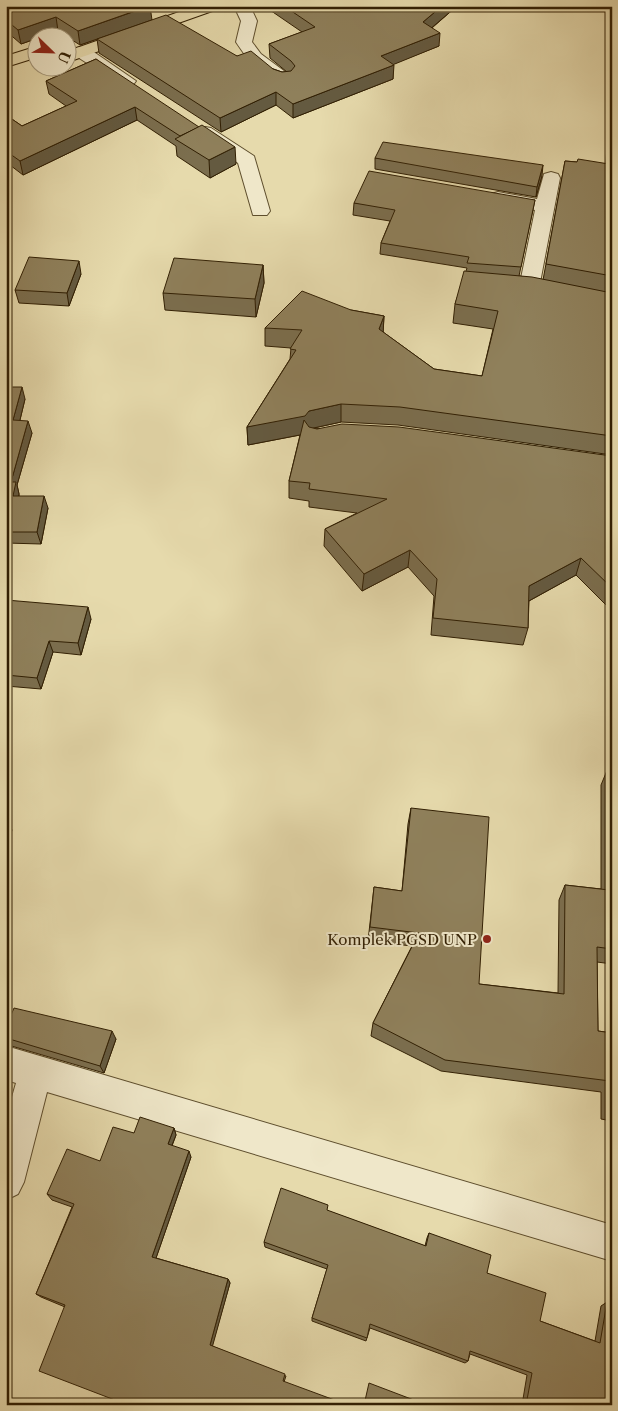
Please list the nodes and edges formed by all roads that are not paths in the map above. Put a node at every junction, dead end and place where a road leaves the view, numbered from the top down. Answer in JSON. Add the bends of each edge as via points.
{"nodes":[{"id":1,"x":169,"y":6,"type":"edge"},
{"id":2,"x":212,"y":6,"type":"edge"},
{"id":3,"x":242,"y":6,"type":"edge"},
{"id":4,"x":116,"y":24,"type":"junction"},
{"id":5,"x":129,"y":35,"type":"junction"},
{"id":6,"x":78,"y":37,"type":"edge"},
{"id":7,"x":78,"y":53,"type":"edge"},
{"id":8,"x":28,"y":54,"type":"edge"},
{"id":9,"x":78,"y":56,"type":"edge"},
{"id":10,"x":6,"y":62,"type":"edge"},
{"id":11,"x":28,"y":70,"type":"edge"},
{"id":12,"x":6,"y":77,"type":"edge"},
{"id":13,"x":284,"y":80,"type":"edge"},
{"id":14,"x":140,"y":90,"type":"edge"},
{"id":15,"x":189,"y":122,"type":"edge"},
{"id":16,"x":551,"y":178,"type":"dead end"},
{"id":17,"x":478,"y":194,"type":"edge"},
{"id":18,"x":546,"y":206,"type":"junction"},
{"id":19,"x":260,"y":211,"type":"dead end"},
{"id":20,"x":506,"y":286,"type":"edge"},
{"id":21,"x":21,"y":1067,"type":"edge"},
{"id":22,"x":6,"y":1182,"type":"edge"},
{"id":23,"x":612,"y":1243,"type":"edge"}],
"edges":[{"from":1,"to":4,"type":"highway"},
{"from":2,"to":5,"type":"highway"},
{"from":3,"to":13,"type":"street","via":[[250,21],[244,42],[255,58]]},
{"from":4,"to":5,"type":"highway"},
{"from":4,"to":6,"type":"highway"},
{"from":5,"to":7,"type":"highway"},
{"from":8,"to":10,"type":"highway"},
{"from":9,"to":14,"type":"street"},
{"from":11,"to":12,"type":"highway"},
{"from":15,"to":19,"type":"street","via":[[247,160]]},
{"from":16,"to":18,"type":"street"},
{"from":17,"to":18,"type":"street"},
{"from":18,"to":20,"type":"street","via":[[538,290]]},
{"from":21,"to":22,"type":"street"},
{"from":21,"to":23,"type":"street"}]}
